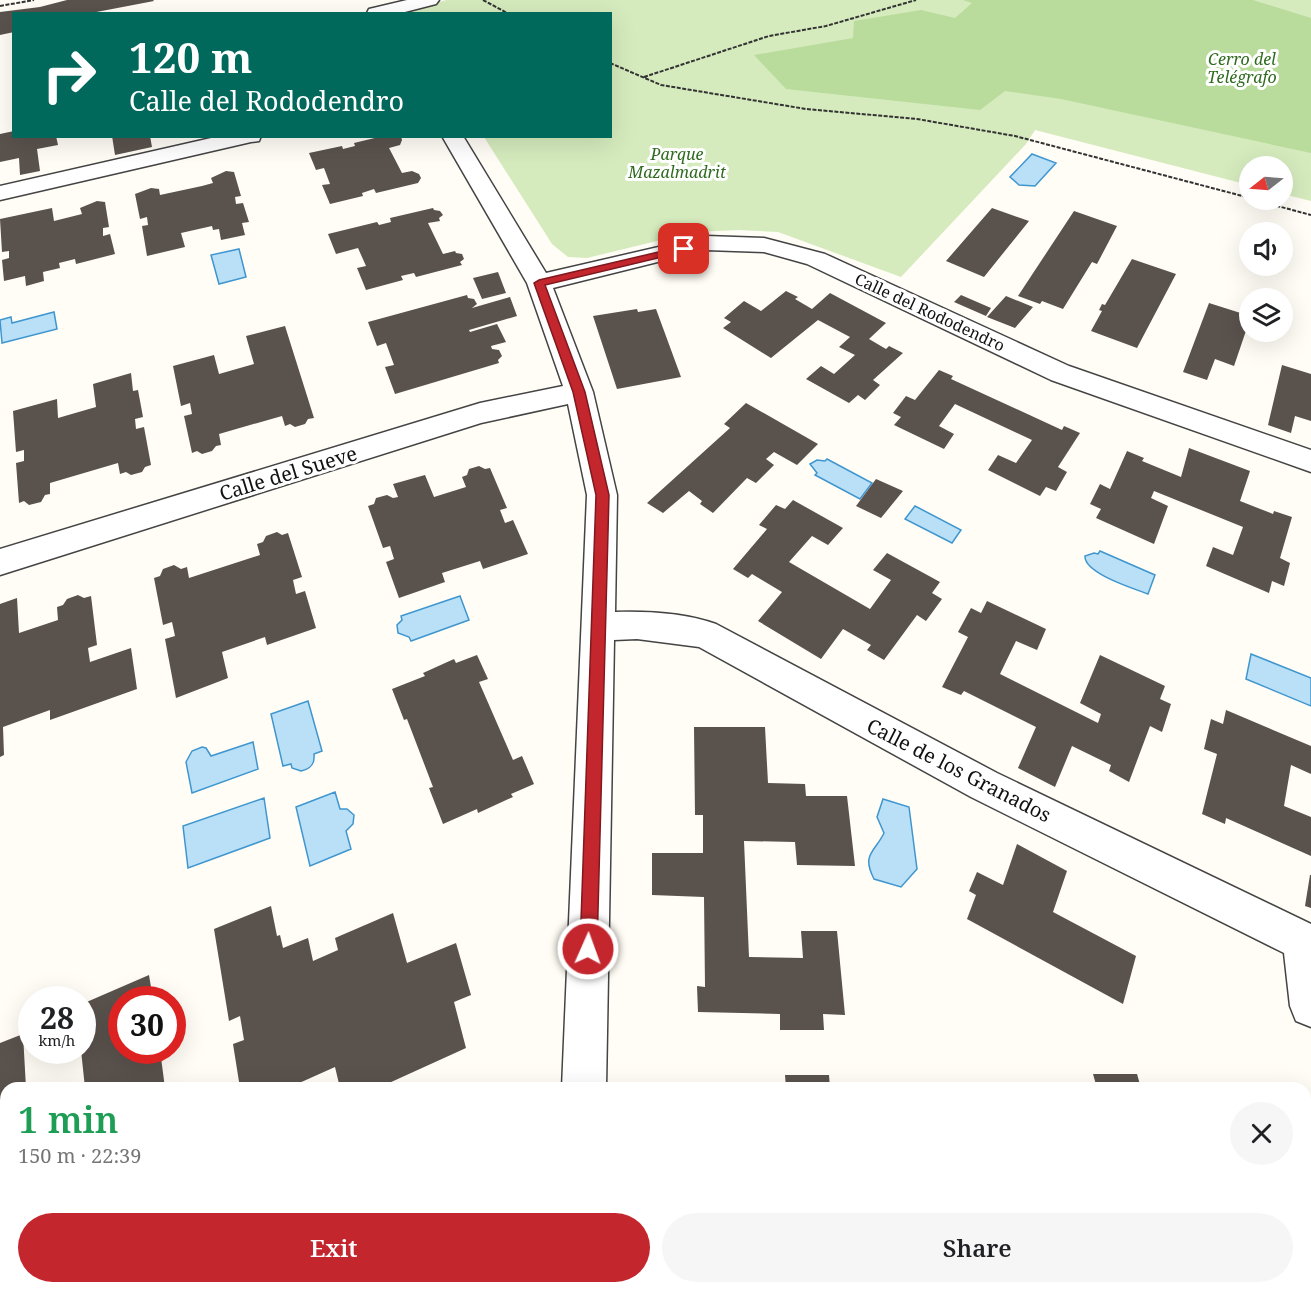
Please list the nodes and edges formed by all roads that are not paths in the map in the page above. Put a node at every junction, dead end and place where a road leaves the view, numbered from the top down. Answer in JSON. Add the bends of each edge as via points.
{"nodes":[{"id":1,"x":430,"y":0,"type":"edge"},
{"id":2,"x":380,"y":12,"type":"edge"},
{"id":3,"x":242,"y":138,"type":"edge"},
{"id":4,"x":453,"y":138,"type":"edge"},
{"id":5,"x":0,"y":193,"type":"edge"},
{"id":6,"x":539,"y":283,"type":"junction"},
{"id":7,"x":579,"y":392,"type":"junction"},
{"id":8,"x":1311,"y":461,"type":"edge"},
{"id":9,"x":0,"y":562,"type":"edge"},
{"id":10,"x":600,"y":626,"type":"junction"},
{"id":11,"x":1307,"y":943,"type":"edge"},
{"id":12,"x":1311,"y":1006,"type":"edge"},
{"id":13,"x":584,"y":1082,"type":"edge"}],
"edges":[{"from":1,"to":2,"type":"street"},
{"from":3,"to":5,"type":"street"},
{"from":4,"to":6,"type":"street"},
{"from":6,"to":7,"type":"street"},
{"from":6,"to":8,"type":"street","name":"Calle del Rododendro","via":[[706,243],[764,245],[816,259],[1060,373]]},
{"from":7,"to":9,"type":"street","name":"Calle del Sueve","via":[[480,413]]},
{"from":7,"to":10,"type":"street","via":[[602,495]]},
{"from":10,"to":11,"type":"street","name":"Calle de los Granados","via":[[637,625],[704,634],[984,785]]},
{"from":10,"to":13,"type":"street"},
{"from":11,"to":12,"type":"street"}]}
